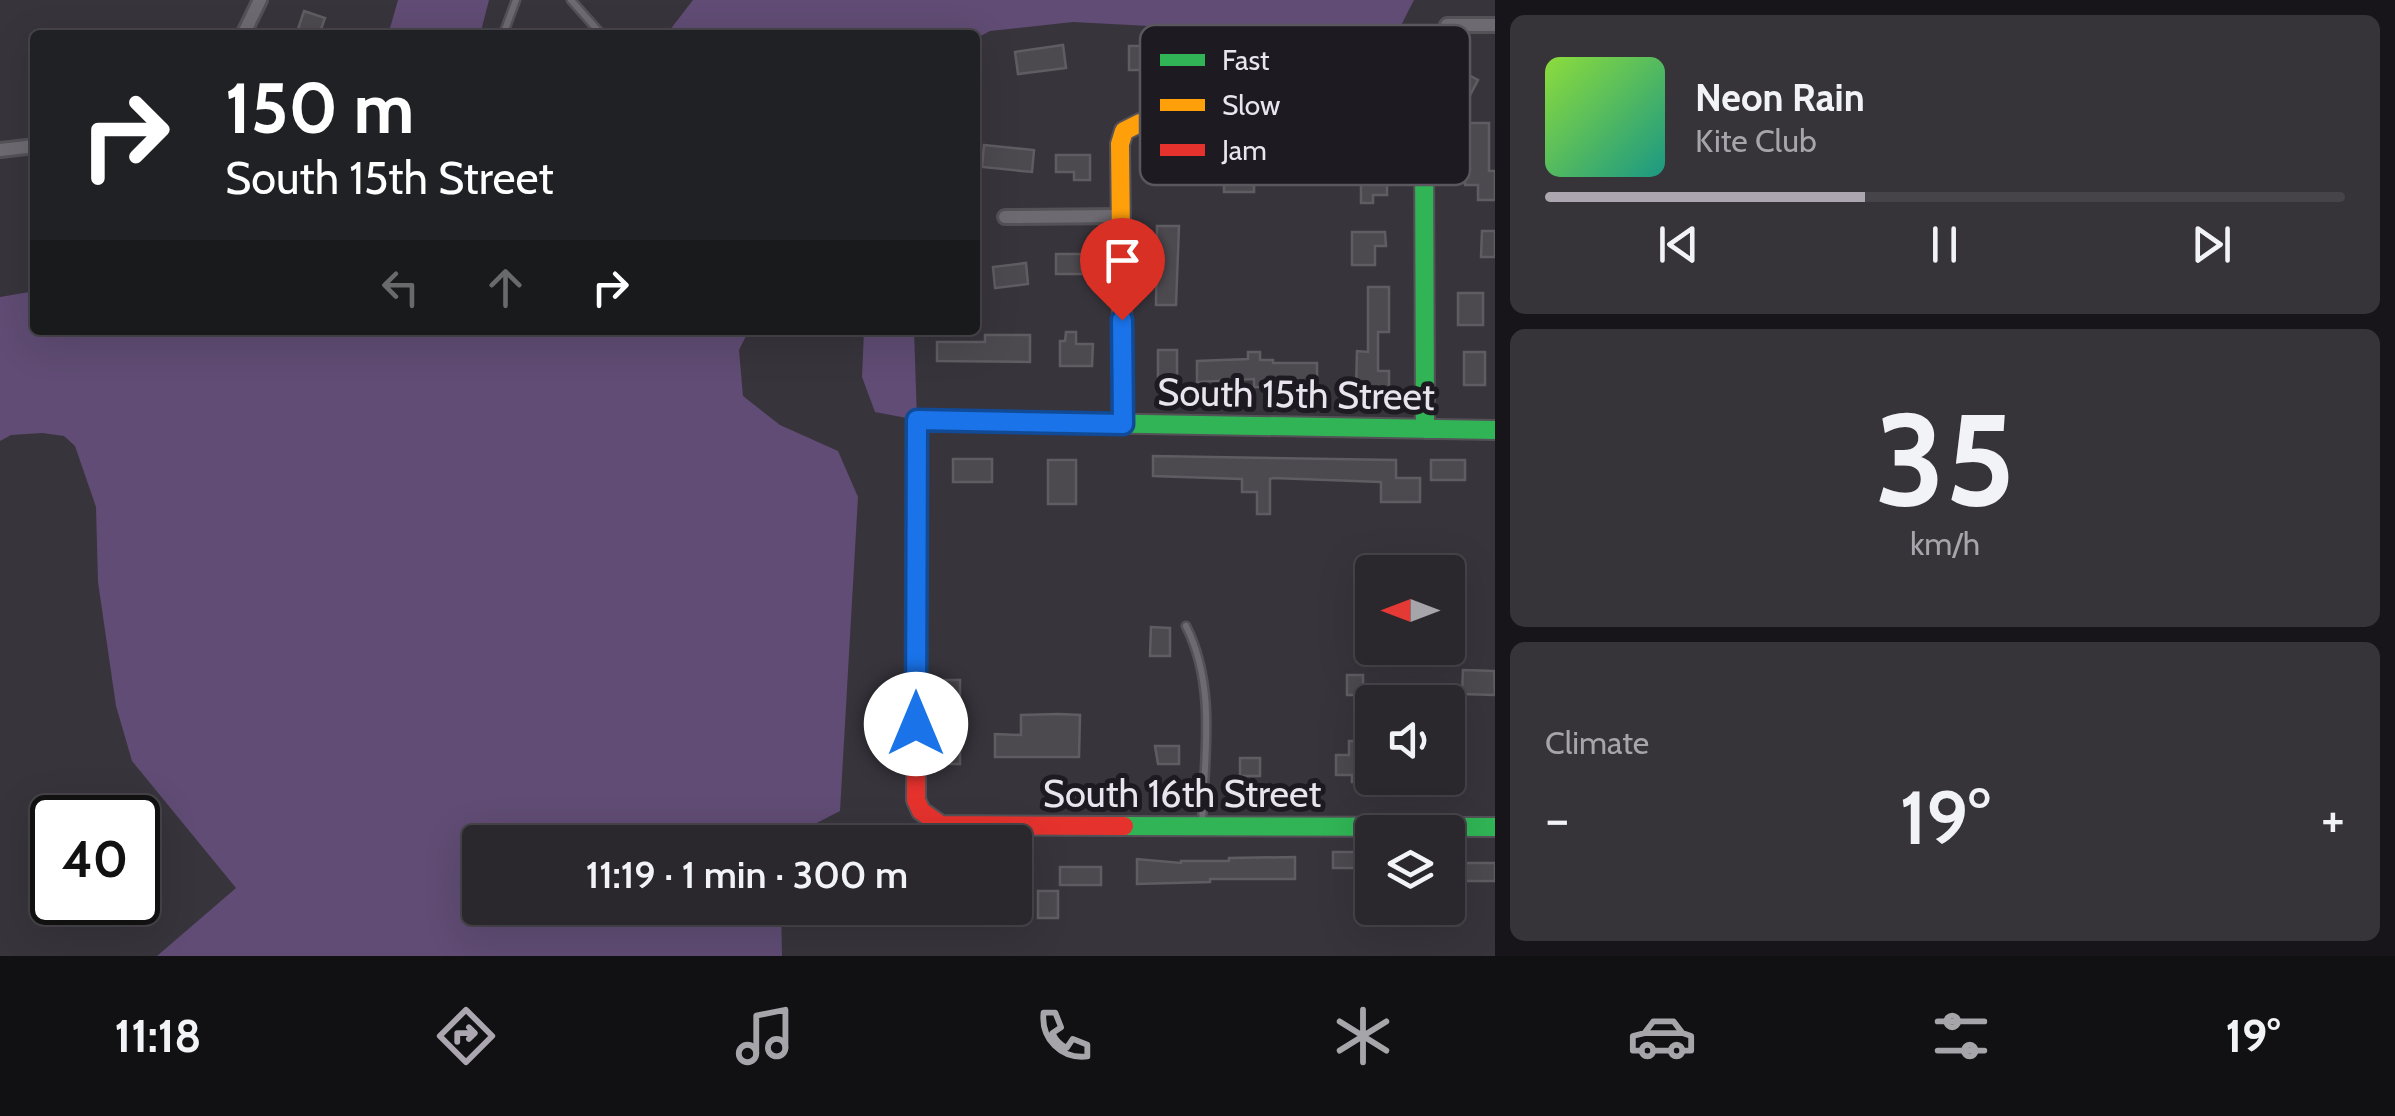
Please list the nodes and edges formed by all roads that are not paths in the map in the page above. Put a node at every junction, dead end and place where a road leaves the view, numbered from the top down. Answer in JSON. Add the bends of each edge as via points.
{"nodes":[{"id":1,"x":260,"y":0,"type":"edge"},
{"id":2,"x":516,"y":0,"type":"edge"},
{"id":3,"x":571,"y":0,"type":"edge"},
{"id":4,"x":1446,"y":24,"type":"dead end"},
{"id":5,"x":1495,"y":25,"type":"edge"},
{"id":6,"x":245,"y":30,"type":"edge"},
{"id":7,"x":505,"y":30,"type":"edge"},
{"id":8,"x":598,"y":30,"type":"edge"},
{"id":9,"x":1140,"y":123,"type":"edge"},
{"id":10,"x":30,"y":147,"type":"edge"},
{"id":11,"x":0,"y":150,"type":"edge"},
{"id":12,"x":1424,"y":185,"type":"edge"},
{"id":13,"x":1122,"y":216,"type":"junction"},
{"id":14,"x":1005,"y":217,"type":"dead end"},
{"id":15,"x":1123,"y":424,"type":"junction"},
{"id":16,"x":1425,"y":428,"type":"junction"},
{"id":17,"x":1495,"y":430,"type":"edge"},
{"id":18,"x":1186,"y":626,"type":"dead end"},
{"id":19,"x":930,"y":820,"type":"joint"},
{"id":20,"x":1202,"y":826,"type":"junction"},
{"id":21,"x":1495,"y":827,"type":"edge"}],
"edges":[{"from":1,"to":6,"type":"street"},
{"from":2,"to":7,"type":"lane"},
{"from":3,"to":8,"type":"lane"},
{"from":4,"to":5,"type":"street"},
{"from":9,"to":13,"type":"street","via":[[1124,131],[1120,144]]},
{"from":10,"to":11,"type":"street"},
{"from":12,"to":16,"type":"street"},
{"from":13,"to":14,"type":"street"},
{"from":13,"to":15,"type":"street"},
{"from":15,"to":16,"type":"street","name":"South 15th Street"},
{"from":15,"to":19,"type":"street","name":"South 15th Street","via":[[917,420],[916,800]]},
{"from":16,"to":17,"type":"street","name":"South 15th Street"},
{"from":18,"to":20,"type":"lane","via":[[1204,682]]},
{"from":19,"to":20,"type":"street","name":"South 16th Street"},
{"from":20,"to":21,"type":"street","name":"South 16th Street"}]}
